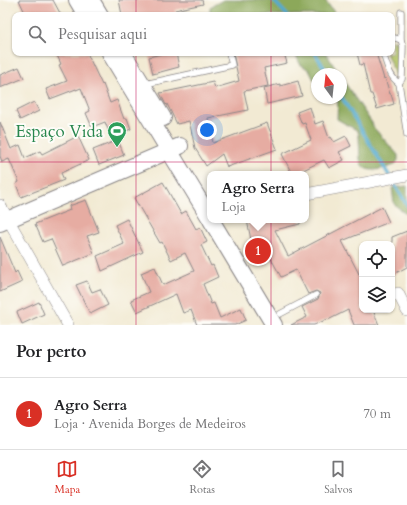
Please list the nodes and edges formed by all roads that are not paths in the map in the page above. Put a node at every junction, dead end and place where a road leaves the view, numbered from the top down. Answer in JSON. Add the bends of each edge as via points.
{"nodes":[{"id":1,"x":77,"y":0,"type":"edge"},
{"id":2,"x":91,"y":0,"type":"edge"},
{"id":3,"x":84,"y":12,"type":"edge"},
{"id":4,"x":98,"y":12,"type":"edge"},
{"id":5,"x":401,"y":12,"type":"dead end"},
{"id":6,"x":395,"y":38,"type":"edge"},
{"id":7,"x":401,"y":40,"type":"junction"},
{"id":8,"x":112,"y":56,"type":"edge"},
{"id":9,"x":125,"y":56,"type":"edge"},
{"id":10,"x":230,"y":56,"type":"edge"},
{"id":11,"x":384,"y":56,"type":"edge"},
{"id":12,"x":399,"y":83,"type":"junction"},
{"id":13,"x":142,"y":85,"type":"junction"},
{"id":14,"x":407,"y":135,"type":"edge"},
{"id":15,"x":175,"y":149,"type":"junction"},
{"id":16,"x":407,"y":175,"type":"edge"},
{"id":17,"x":207,"y":193,"type":"edge"},
{"id":18,"x":309,"y":193,"type":"edge"},
{"id":19,"x":0,"y":205,"type":"edge"},
{"id":20,"x":207,"y":211,"type":"edge"},
{"id":21,"x":4,"y":221,"type":"edge"},
{"id":22,"x":214,"y":223,"type":"edge"},
{"id":23,"x":226,"y":223,"type":"edge"},
{"id":24,"x":395,"y":294,"type":"edge"},
{"id":25,"x":316,"y":295,"type":"dead end"},
{"id":26,"x":407,"y":311,"type":"edge"},
{"id":27,"x":280,"y":321,"type":"edge"},
{"id":28,"x":68,"y":325,"type":"edge"}],
"edges":[{"from":1,"to":3,"type":"main road"},
{"from":2,"to":4,"type":"main road"},
{"from":5,"to":7,"type":"lane"},
{"from":6,"to":7,"type":"lane"},
{"from":7,"to":12,"type":"lane","via":[[402,79]]},
{"from":8,"to":15,"type":"main road"},
{"from":9,"to":13,"type":"main road"},
{"from":10,"to":13,"type":"lane","via":[[232,65]]},
{"from":11,"to":12,"type":"lane","via":[[395,81]]},
{"from":12,"to":14,"type":"lane"},
{"from":13,"to":15,"type":"main road"},
{"from":15,"to":17,"type":"main road"},
{"from":15,"to":20,"type":"main road"},
{"from":15,"to":21,"type":"main road"},
{"from":16,"to":18,"type":"street"},
{"from":19,"to":21,"type":"street"},
{"from":21,"to":28,"type":"street"},
{"from":22,"to":27,"type":"main road"},
{"from":23,"to":27,"type":"main road"},
{"from":24,"to":26,"type":"street","via":[[398,293]]},
{"from":25,"to":27,"type":"lane"}]}
